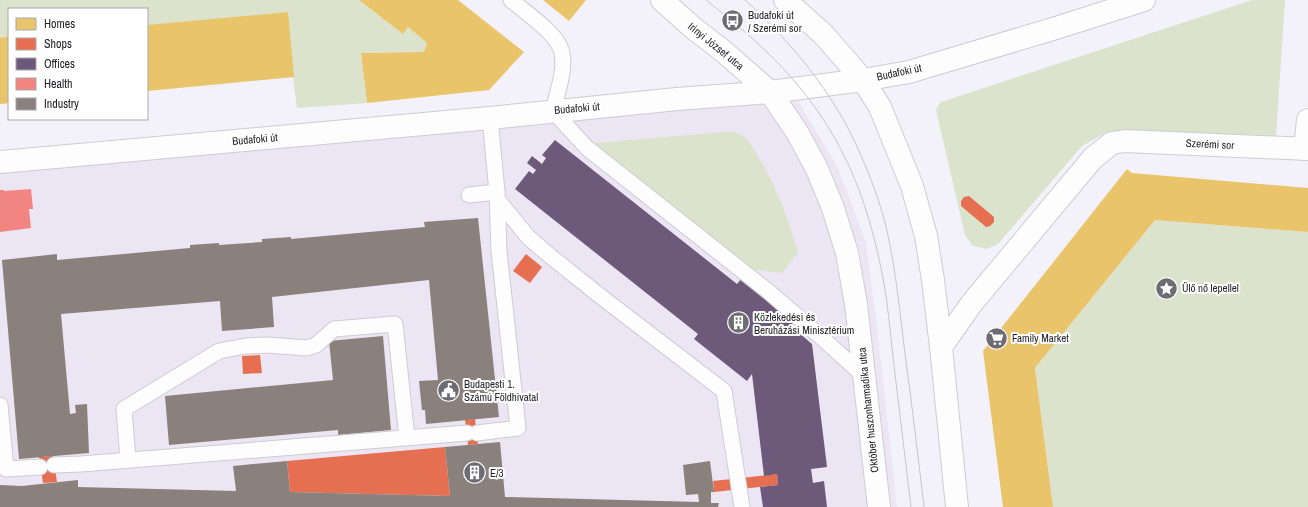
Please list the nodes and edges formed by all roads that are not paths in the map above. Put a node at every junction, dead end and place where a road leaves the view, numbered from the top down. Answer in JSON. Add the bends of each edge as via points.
{"nodes":[{"id":1,"x":511,"y":0,"type":"edge"},
{"id":2,"x":662,"y":0,"type":"edge"},
{"id":3,"x":785,"y":0,"type":"edge"},
{"id":4,"x":1144,"y":0,"type":"edge"},
{"id":5,"x":863,"y":80,"type":"junction"},
{"id":6,"x":770,"y":92,"type":"junction"},
{"id":7,"x":552,"y":111,"type":"junction"},
{"id":8,"x":490,"y":118,"type":"junction"},
{"id":9,"x":1308,"y":120,"type":"edge"},
{"id":10,"x":1306,"y":149,"type":"edge"},
{"id":11,"x":0,"y":162,"type":"edge"},
{"id":12,"x":469,"y":195,"type":"dead end"},
{"id":13,"x":497,"y":196,"type":"junction"},
{"id":14,"x":941,"y":347,"type":"junction"},
{"id":15,"x":865,"y":377,"type":"junction"},
{"id":16,"x":0,"y":405,"type":"edge"},
{"id":17,"x":408,"y":438,"type":"junction"},
{"id":18,"x":128,"y":460,"type":"junction"},
{"id":19,"x":742,"y":507,"type":"edge"},
{"id":20,"x":879,"y":507,"type":"edge"},
{"id":21,"x":957,"y":507,"type":"edge"}],
"edges":[{"from":1,"to":7,"type":"lane","via":[[554,38],[561,48],[562,75]]},
{"from":2,"to":6,"type":"street","name":"Irinyi József utca"},
{"from":3,"to":5,"type":"street","via":[[824,35]]},
{"from":4,"to":5,"type":"street","name":"Budafoki út","via":[[909,72]]},
{"from":5,"to":6,"type":"street","name":"Budafoki út"},
{"from":5,"to":14,"type":"street","via":[[880,108],[912,186],[926,236]]},
{"from":6,"to":7,"type":"street","name":"Budafoki út"},
{"from":6,"to":15,"type":"street","name":"Október huszonharmadika utca","via":[[797,132],[834,208],[847,253]]},
{"from":7,"to":8,"type":"street","name":"Budafoki út"},
{"from":7,"to":15,"type":"lane","via":[[587,148],[769,292]]},
{"from":8,"to":11,"type":"street","name":"Budafoki út"},
{"from":8,"to":13,"type":"lane"},
{"from":9,"to":10,"type":"street"},
{"from":10,"to":14,"type":"street","name":"Szerémi sor","via":[[1125,141],[1112,143],[1093,158],[972,303]]},
{"from":12,"to":13,"type":"lane"},
{"from":13,"to":17,"type":"lane","via":[[499,251],[518,428]]},
{"from":13,"to":19,"type":"lane","via":[[528,237],[724,391]]},
{"from":14,"to":21,"type":"street"},
{"from":15,"to":20,"type":"street","name":"Október huszonharmadika utca"},
{"from":16,"to":18,"type":"lane","via":[[6,470]]},
{"from":17,"to":18,"type":"lane"},
{"from":17,"to":18,"type":"lane","via":[[395,324],[334,330],[316,345],[307,348],[267,345],[219,351],[124,409]]}]}
